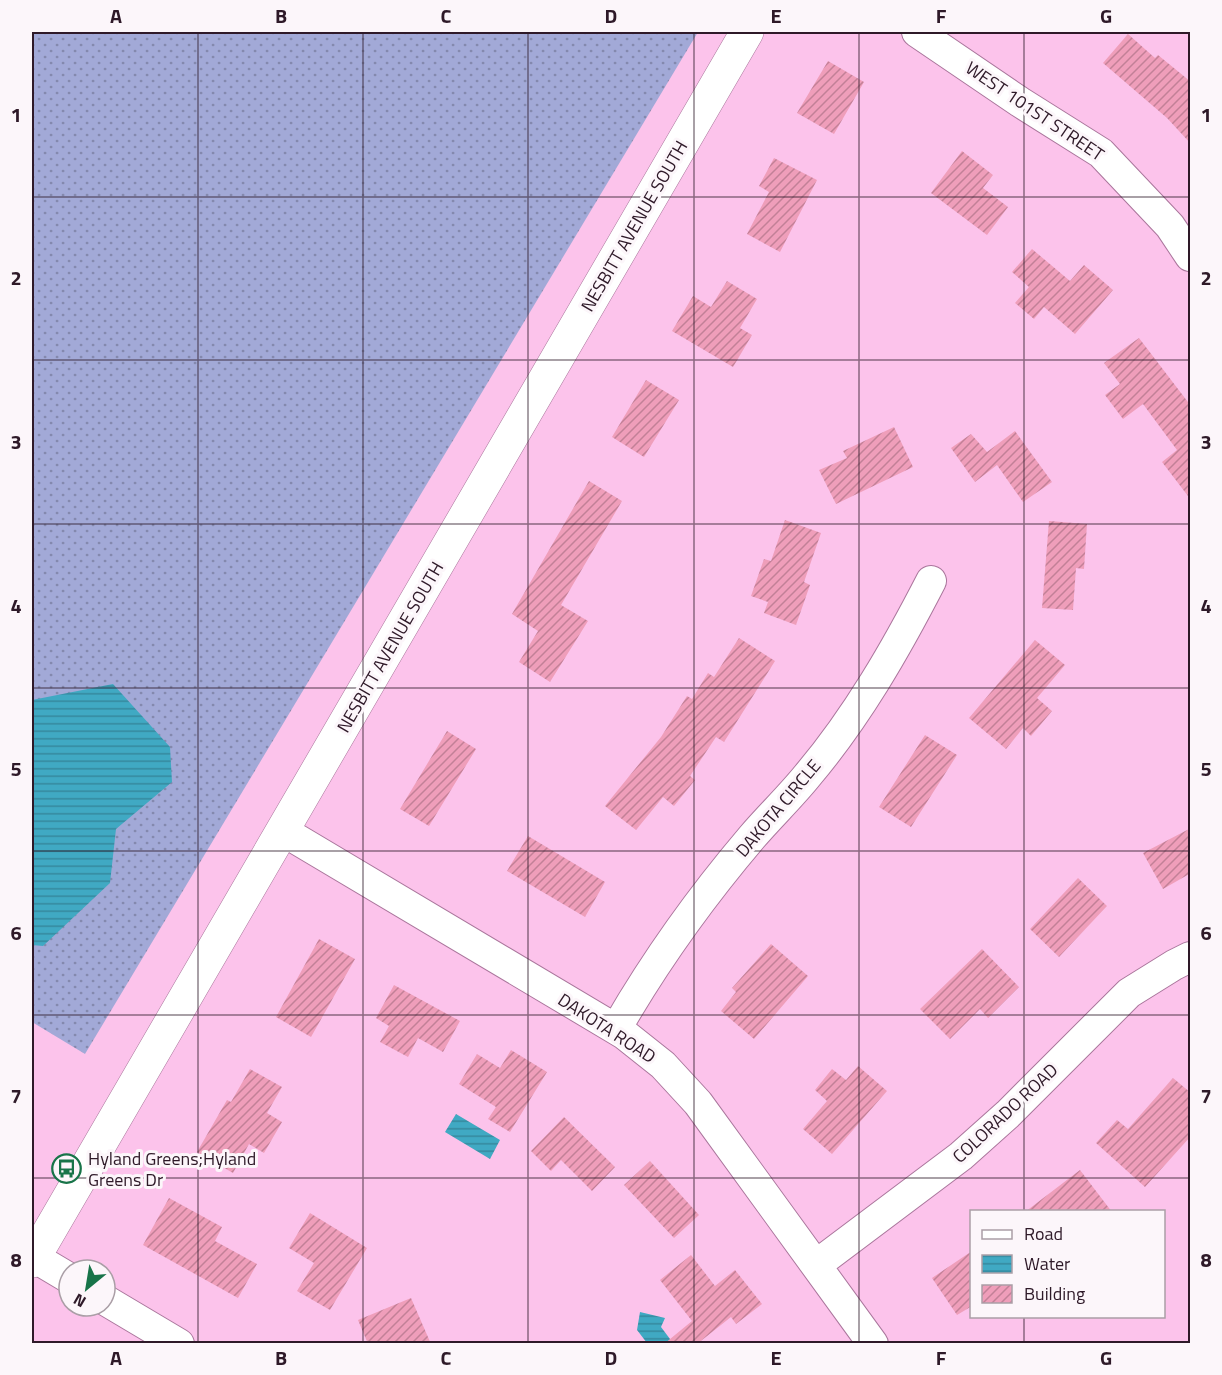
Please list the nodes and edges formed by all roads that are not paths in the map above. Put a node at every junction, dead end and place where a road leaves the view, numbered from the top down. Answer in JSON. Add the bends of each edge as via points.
{"nodes":[{"id":1,"x":747,"y":32,"type":"edge"},
{"id":2,"x":917,"y":32,"type":"edge"},
{"id":3,"x":1191,"y":256,"type":"edge"},
{"id":4,"x":931,"y":581,"type":"dead end"},
{"id":5,"x":283,"y":831,"type":"junction"},
{"id":6,"x":1191,"y":957,"type":"edge"},
{"id":7,"x":616,"y":1029,"type":"junction"},
{"id":8,"x":32,"y":1258,"type":"edge"},
{"id":9,"x":816,"y":1265,"type":"junction"},
{"id":10,"x":57,"y":1272,"type":"edge"},
{"id":11,"x":117,"y":1307,"type":"edge"},
{"id":12,"x":178,"y":1344,"type":"edge"},
{"id":13,"x":873,"y":1344,"type":"edge"}],
"edges":[{"from":1,"to":5,"type":"street","name":"NESBITT AVENUE SOUTH"},
{"from":2,"to":3,"type":"street","name":"WEST 101ST STREET","via":[[1101,153],[1170,226]]},
{"from":4,"to":7,"type":"street","name":"DAKOTA CIRCLE","via":[[858,707],[808,776],[691,913]]},
{"from":5,"to":7,"type":"street","name":"DAKOTA ROAD"},
{"from":5,"to":8,"type":"street","name":"NESBITT AVENUE SOUTH"},
{"from":6,"to":9,"type":"street","name":"COLORADO ROAD","via":[[1129,993],[961,1156]]},
{"from":7,"to":9,"type":"street","name":"DAKOTA ROAD","via":[[663,1065],[698,1103]]},
{"from":8,"to":10,"type":"street"},
{"from":9,"to":13,"type":"street","name":"DAKOTA ROAD"},
{"from":11,"to":12,"type":"street"}]}
